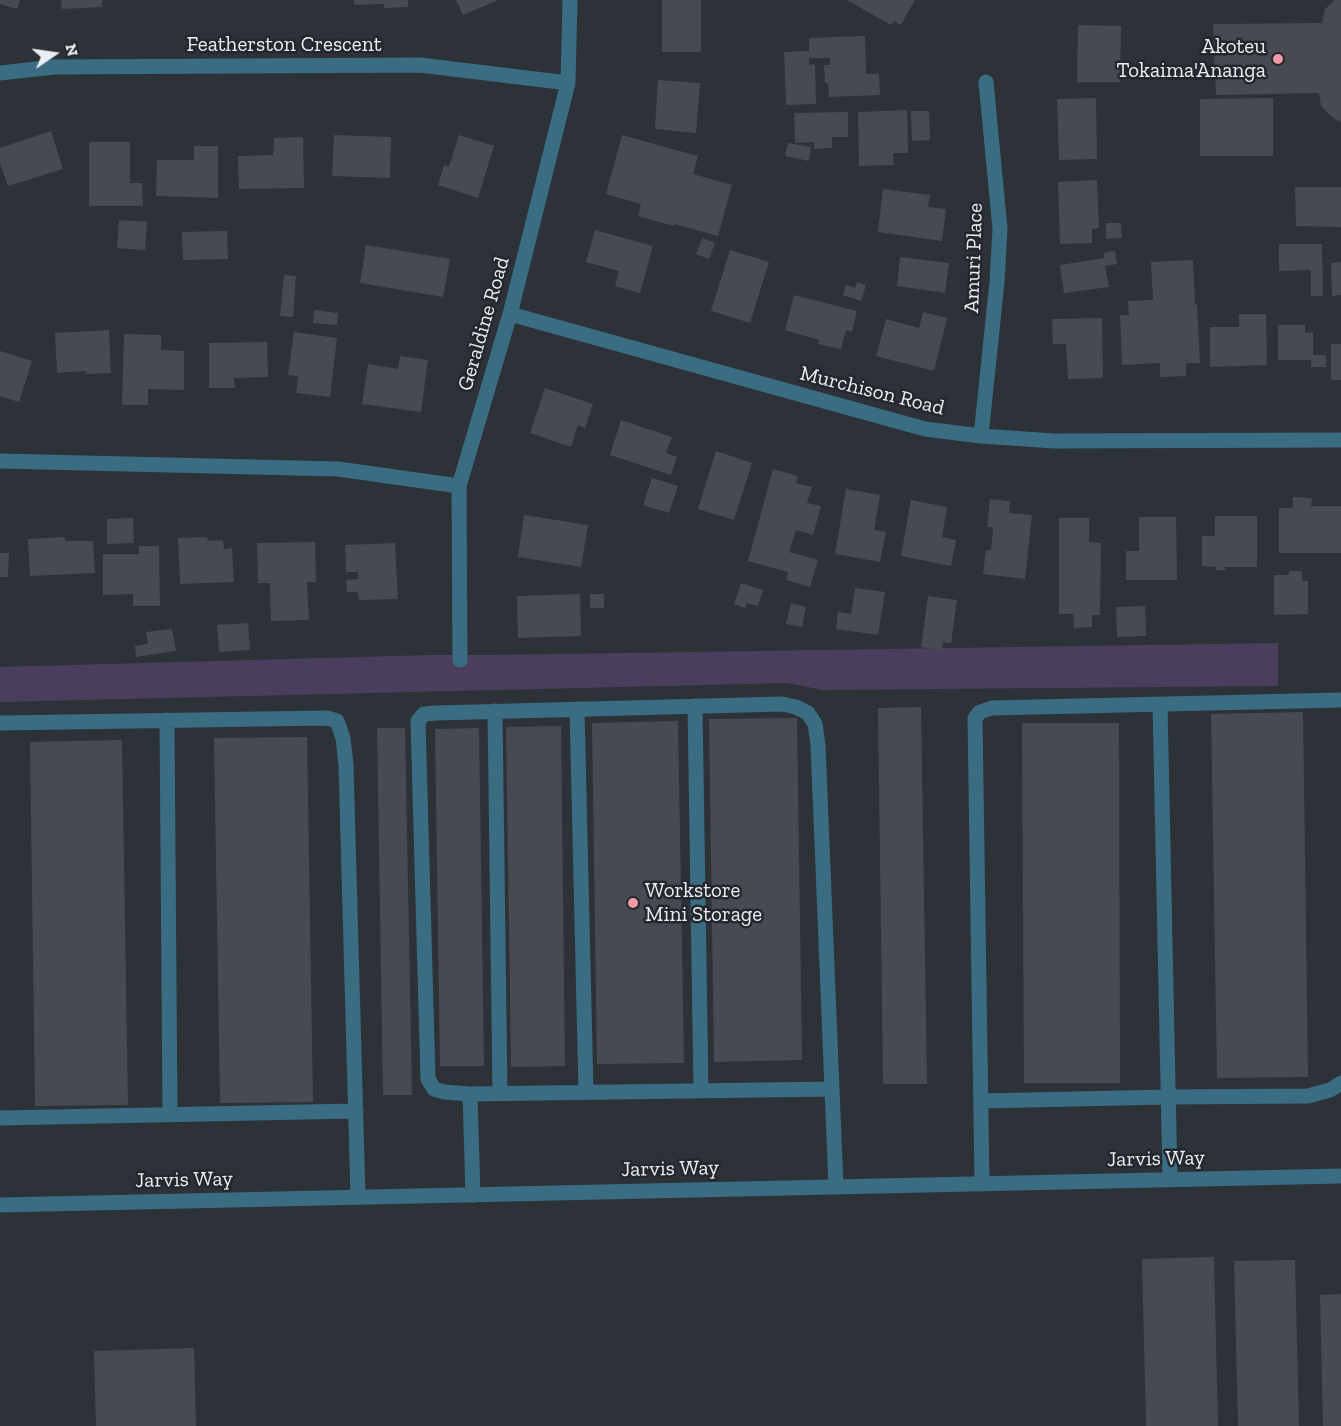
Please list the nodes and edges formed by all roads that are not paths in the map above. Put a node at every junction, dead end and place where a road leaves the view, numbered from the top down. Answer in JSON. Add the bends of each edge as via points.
{"nodes":[{"id":1,"x":570,"y":0,"type":"edge"},
{"id":2,"x":0,"y":73,"type":"edge"},
{"id":3,"x":986,"y":82,"type":"dead end"},
{"id":4,"x":568,"y":83,"type":"junction"},
{"id":5,"x":510,"y":314,"type":"junction"},
{"id":6,"x":981,"y":436,"type":"junction"},
{"id":7,"x":1341,"y":440,"type":"edge"},
{"id":8,"x":0,"y":461,"type":"edge"},
{"id":9,"x":459,"y":486,"type":"junction"},
{"id":10,"x":460,"y":660,"type":"dead end"},
{"id":11,"x":1341,"y":700,"type":"edge"},
{"id":12,"x":1160,"y":704,"type":"junction"},
{"id":13,"x":695,"y":706,"type":"junction"},
{"id":14,"x":577,"y":709,"type":"junction"},
{"id":15,"x":495,"y":711,"type":"junction"},
{"id":16,"x":167,"y":720,"type":"junction"},
{"id":17,"x":0,"y":723,"type":"edge"},
{"id":18,"x":1341,"y":1083,"type":"edge"},
{"id":19,"x":832,"y":1089,"type":"junction"},
{"id":20,"x":700,"y":1091,"type":"junction"},
{"id":21,"x":586,"y":1092,"type":"junction"},
{"id":22,"x":470,"y":1094,"type":"junction"},
{"id":23,"x":500,"y":1094,"type":"junction"},
{"id":24,"x":1168,"y":1097,"type":"junction"},
{"id":25,"x":981,"y":1101,"type":"junction"},
{"id":26,"x":356,"y":1111,"type":"junction"},
{"id":27,"x":170,"y":1115,"type":"junction"},
{"id":28,"x":0,"y":1118,"type":"edge"},
{"id":29,"x":1341,"y":1176,"type":"edge"},
{"id":30,"x":1170,"y":1179,"type":"junction"},
{"id":31,"x":982,"y":1184,"type":"junction"},
{"id":32,"x":836,"y":1187,"type":"junction"},
{"id":33,"x":473,"y":1195,"type":"junction"},
{"id":34,"x":358,"y":1197,"type":"junction"},
{"id":35,"x":0,"y":1205,"type":"edge"}],
"edges":[{"from":1,"to":4,"type":"street","name":"Geraldine Road"},
{"from":2,"to":4,"type":"street","name":"Featherston Crescent","via":[[54,67],[420,65]]},
{"from":3,"to":6,"type":"street","name":"Amuri Place","via":[[1000,229]]},
{"from":4,"to":5,"type":"street","name":"Geraldine Road"},
{"from":5,"to":6,"type":"street","name":"Murchison Road","via":[[925,429]]},
{"from":5,"to":9,"type":"street","name":"Geraldine Road"},
{"from":6,"to":7,"type":"street","name":"Murchison Road","via":[[1054,441]]},
{"from":8,"to":9,"type":"street","via":[[338,470]]},
{"from":9,"to":10,"type":"street","name":"Geraldine Road"},
{"from":11,"to":12,"type":"street"},
{"from":12,"to":24,"type":"street"},
{"from":12,"to":25,"type":"street","via":[[992,708],[975,718]]},
{"from":13,"to":14,"type":"street"},
{"from":13,"to":19,"type":"street","via":[[782,704],[808,713],[814,724]]},
{"from":13,"to":20,"type":"street"},
{"from":14,"to":15,"type":"street"},
{"from":14,"to":21,"type":"street"},
{"from":15,"to":22,"type":"street","via":[[424,714],[418,721],[428,1079],[434,1089]]},
{"from":15,"to":23,"type":"street"},
{"from":16,"to":17,"type":"street"},
{"from":16,"to":26,"type":"street","via":[[337,721],[344,738],[346,765]]},
{"from":16,"to":27,"type":"street"},
{"from":18,"to":24,"type":"street","via":[[1308,1096]]},
{"from":19,"to":20,"type":"street"},
{"from":19,"to":32,"type":"street"},
{"from":20,"to":21,"type":"street"},
{"from":21,"to":23,"type":"street"},
{"from":22,"to":23,"type":"street"},
{"from":22,"to":33,"type":"street"},
{"from":24,"to":25,"type":"street"},
{"from":24,"to":30,"type":"street"},
{"from":25,"to":31,"type":"street"},
{"from":26,"to":27,"type":"street"},
{"from":26,"to":34,"type":"street"},
{"from":27,"to":28,"type":"street"},
{"from":29,"to":30,"type":"street","name":"Jarvis Way"},
{"from":30,"to":31,"type":"street","name":"Jarvis Way"},
{"from":31,"to":32,"type":"street","name":"Jarvis Way"},
{"from":32,"to":33,"type":"street","name":"Jarvis Way"},
{"from":33,"to":34,"type":"street","name":"Jarvis Way"},
{"from":34,"to":35,"type":"street","name":"Jarvis Way"}]}
